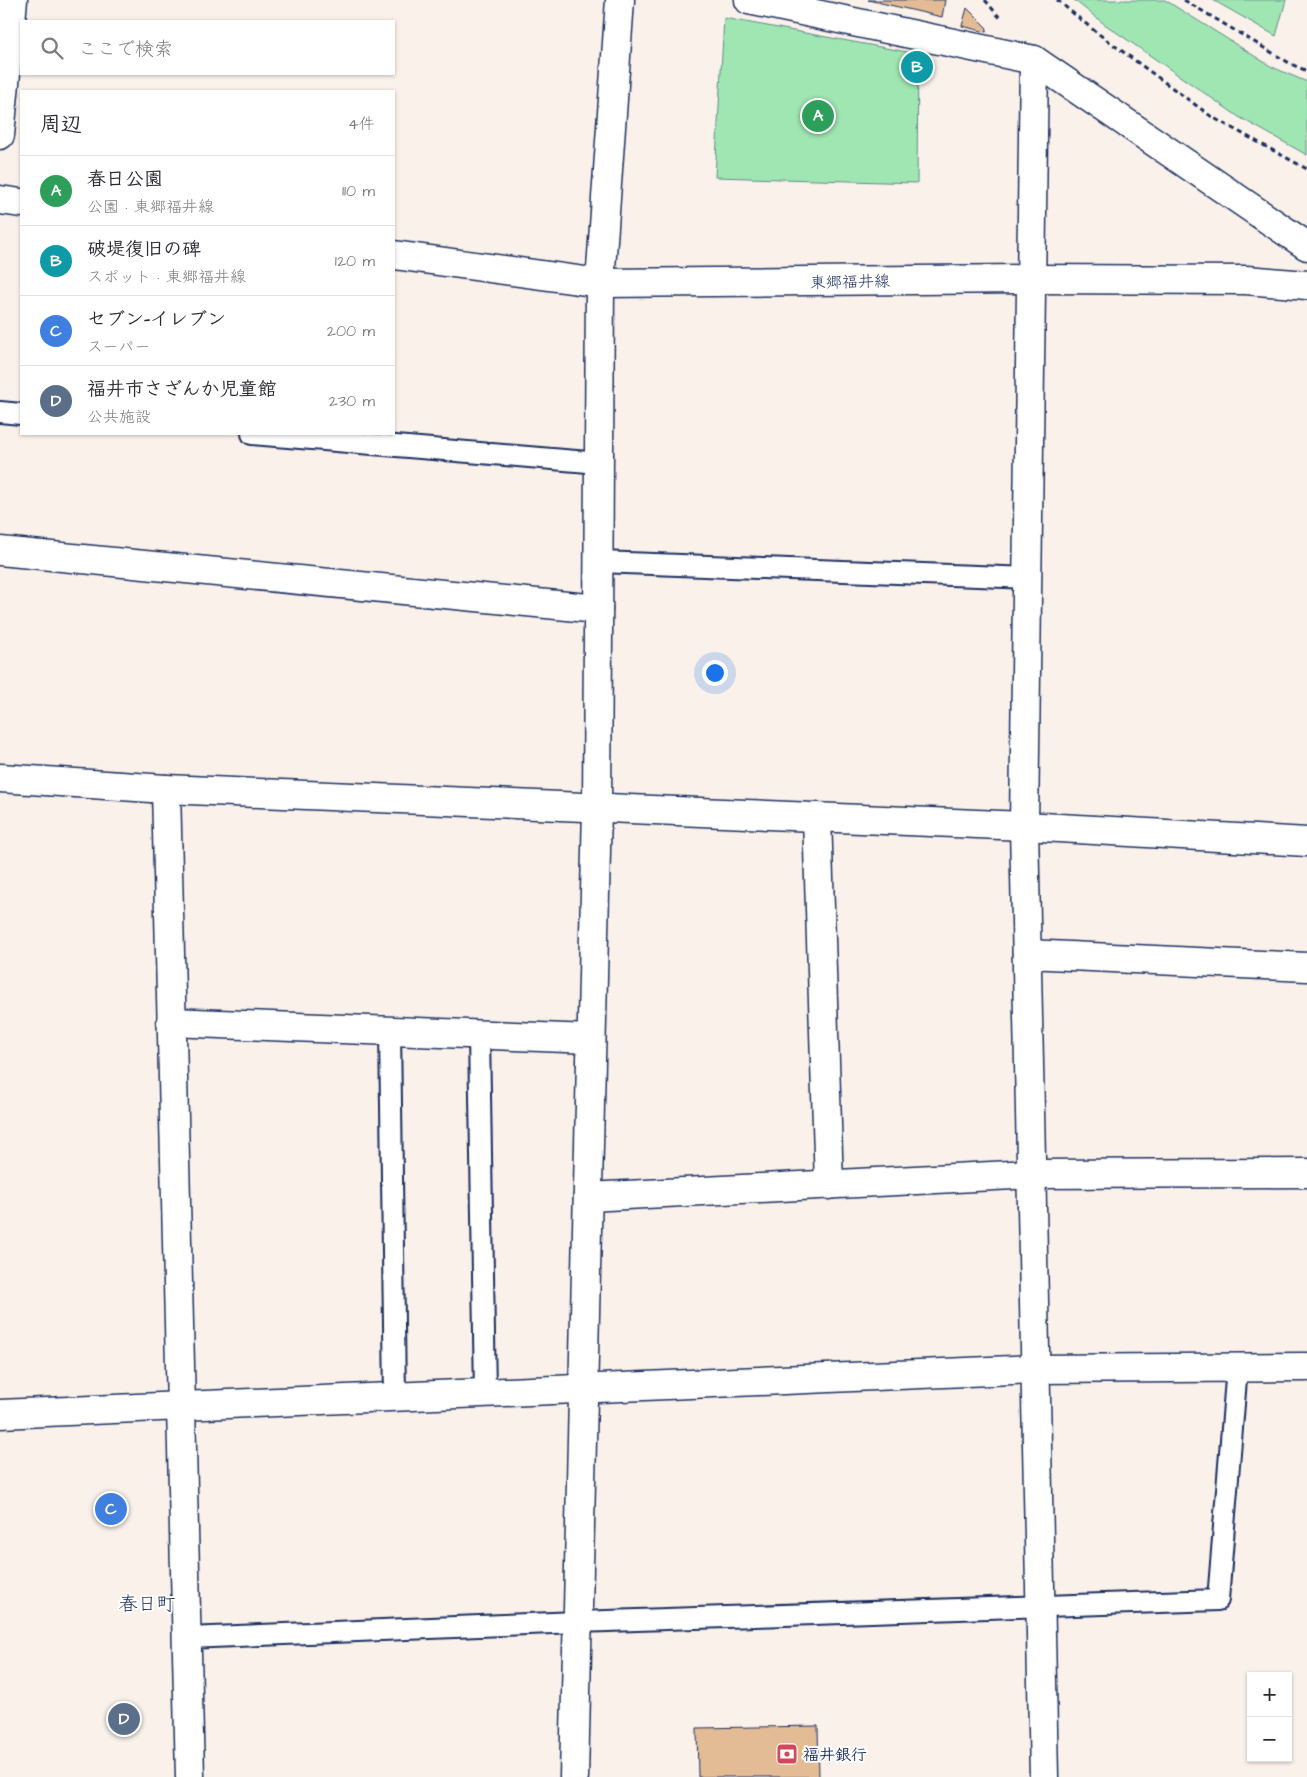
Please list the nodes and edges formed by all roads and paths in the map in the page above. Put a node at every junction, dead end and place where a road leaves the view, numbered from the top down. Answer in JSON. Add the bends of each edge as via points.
{"nodes":[{"id":1,"x":12,"y":0,"type":"edge"},
{"id":2,"x":620,"y":0,"type":"edge"},
{"id":3,"x":1057,"y":0,"type":"edge"},
{"id":4,"x":1184,"y":0,"type":"edge"},
{"id":5,"x":755,"y":1,"type":"edge"},
{"id":6,"x":1034,"y":60,"type":"junction"},
{"id":7,"x":1307,"y":71,"type":"edge"},
{"id":8,"x":0,"y":135,"type":"edge"},
{"id":9,"x":1307,"y":170,"type":"edge"},
{"id":10,"x":0,"y":200,"type":"edge"},
{"id":11,"x":20,"y":203,"type":"edge"},
{"id":12,"x":1307,"y":246,"type":"edge"},
{"id":13,"x":395,"y":254,"type":"edge"},
{"id":14,"x":1031,"y":278,"type":"junction"},
{"id":15,"x":600,"y":283,"type":"junction"},
{"id":16,"x":1307,"y":285,"type":"edge"},
{"id":17,"x":0,"y":412,"type":"edge"},
{"id":18,"x":20,"y":414,"type":"edge"},
{"id":19,"x":264,"y":435,"type":"edge"},
{"id":20,"x":600,"y":464,"type":"junction"},
{"id":21,"x":0,"y":551,"type":"edge"},
{"id":22,"x":598,"y":562,"type":"junction"},
{"id":23,"x":1028,"y":578,"type":"junction"},
{"id":24,"x":598,"y":609,"type":"junction"},
{"id":25,"x":0,"y":778,"type":"edge"},
{"id":26,"x":166,"y":789,"type":"junction"},
{"id":27,"x":597,"y":808,"type":"junction"},
{"id":28,"x":817,"y":817,"type":"junction"},
{"id":29,"x":1024,"y":826,"type":"junction"},
{"id":30,"x":1307,"y":842,"type":"edge"},
{"id":31,"x":1027,"y":954,"type":"junction"},
{"id":32,"x":1307,"y":967,"type":"edge"},
{"id":33,"x":171,"y":1022,"type":"junction"},
{"id":34,"x":390,"y":1031,"type":"junction"},
{"id":35,"x":479,"y":1035,"type":"junction"},
{"id":36,"x":591,"y":1039,"type":"junction"},
{"id":37,"x":1307,"y":1173,"type":"edge"},
{"id":38,"x":1032,"y":1174,"type":"junction"},
{"id":39,"x":829,"y":1185,"type":"junction"},
{"id":40,"x":588,"y":1197,"type":"junction"},
{"id":41,"x":1237,"y":1367,"type":"junction"},
{"id":42,"x":1307,"y":1367,"type":"edge"},
{"id":43,"x":1035,"y":1369,"type":"junction"},
{"id":44,"x":583,"y":1389,"type":"junction"},
{"id":45,"x":484,"y":1393,"type":"junction"},
{"id":46,"x":395,"y":1397,"type":"junction"},
{"id":47,"x":181,"y":1406,"type":"junction"},
{"id":48,"x":0,"y":1414,"type":"edge"},
{"id":49,"x":1040,"y":1606,"type":"junction"},
{"id":50,"x":578,"y":1622,"type":"junction"},
{"id":51,"x":187,"y":1638,"type":"junction"},
{"id":52,"x":190,"y":1777,"type":"edge"},
{"id":53,"x":574,"y":1777,"type":"edge"},
{"id":54,"x":1044,"y":1777,"type":"edge"}],
"edges":[{"from":1,"to":8,"type":"street"},
{"from":2,"to":15,"type":"street"},
{"from":3,"to":9,"type":"path","via":[[1212,117]]},
{"from":4,"to":7,"type":"path"},
{"from":5,"to":6,"type":"street"},
{"from":6,"to":12,"type":"street"},
{"from":6,"to":14,"type":"street"},
{"from":10,"to":11,"type":"street"},
{"from":13,"to":15,"type":"street","name":"東郷福井線"},
{"from":14,"to":15,"type":"street","name":"東郷福井線"},
{"from":14,"to":16,"type":"street","name":"東郷福井線","via":[[1246,280]]},
{"from":14,"to":23,"type":"street"},
{"from":15,"to":20,"type":"street"},
{"from":17,"to":18,"type":"lane"},
{"from":19,"to":20,"type":"lane"},
{"from":20,"to":22,"type":"street"},
{"from":21,"to":24,"type":"street"},
{"from":22,"to":23,"type":"lane"},
{"from":22,"to":24,"type":"street"},
{"from":23,"to":29,"type":"street"},
{"from":24,"to":27,"type":"street"},
{"from":25,"to":26,"type":"street"},
{"from":26,"to":27,"type":"street"},
{"from":26,"to":33,"type":"street"},
{"from":27,"to":28,"type":"street"},
{"from":27,"to":36,"type":"street"},
{"from":28,"to":29,"type":"street"},
{"from":28,"to":39,"type":"street"},
{"from":29,"to":30,"type":"street"},
{"from":29,"to":31,"type":"street"},
{"from":31,"to":32,"type":"street"},
{"from":31,"to":38,"type":"street"},
{"from":33,"to":34,"type":"street"},
{"from":33,"to":47,"type":"street"},
{"from":34,"to":35,"type":"street"},
{"from":34,"to":46,"type":"lane"},
{"from":35,"to":36,"type":"street"},
{"from":35,"to":45,"type":"lane"},
{"from":36,"to":40,"type":"street"},
{"from":37,"to":38,"type":"street"},
{"from":38,"to":39,"type":"street"},
{"from":38,"to":43,"type":"street"},
{"from":39,"to":40,"type":"street"},
{"from":40,"to":44,"type":"street"},
{"from":41,"to":42,"type":"street"},
{"from":41,"to":43,"type":"street"},
{"from":41,"to":49,"type":"lane","via":[[1218,1600]]},
{"from":43,"to":44,"type":"street"},
{"from":43,"to":49,"type":"street"},
{"from":44,"to":45,"type":"street"},
{"from":44,"to":50,"type":"street"},
{"from":45,"to":46,"type":"street"},
{"from":46,"to":47,"type":"street"},
{"from":47,"to":48,"type":"street"},
{"from":47,"to":51,"type":"street"},
{"from":49,"to":50,"type":"lane"},
{"from":49,"to":54,"type":"street"},
{"from":50,"to":51,"type":"lane"},
{"from":50,"to":53,"type":"street"},
{"from":51,"to":52,"type":"street"}]}
